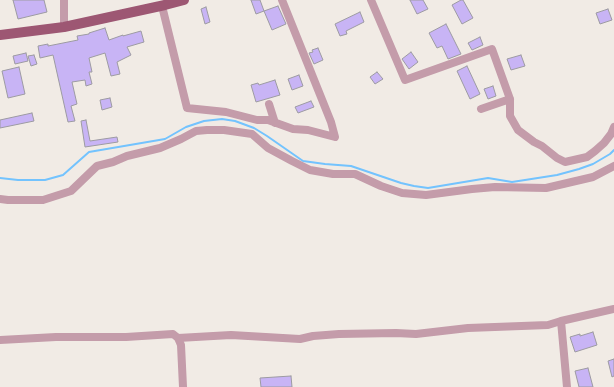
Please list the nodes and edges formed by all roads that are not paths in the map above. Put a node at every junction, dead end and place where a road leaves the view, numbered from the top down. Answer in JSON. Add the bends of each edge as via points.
{"nodes":[{"id":1,"x":64,"y":0,"type":"edge"},
{"id":2,"x":184,"y":0,"type":"edge"},
{"id":3,"x":282,"y":0,"type":"edge"},
{"id":4,"x":371,"y":0,"type":"edge"},
{"id":5,"x":162,"y":6,"type":"junction"},
{"id":6,"x":64,"y":27,"type":"junction"},
{"id":7,"x":0,"y":35,"type":"edge"},
{"id":8,"x":510,"y":99,"type":"junction"},
{"id":9,"x":269,"y":104,"type":"dead end"},
{"id":10,"x":481,"y":109,"type":"dead end"},
{"id":11,"x":275,"y":123,"type":"junction"},
{"id":12,"x":614,"y":127,"type":"edge"},
{"id":13,"x":614,"y":166,"type":"edge"},
{"id":14,"x":0,"y":198,"type":"edge"},
{"id":15,"x":614,"y":309,"type":"edge"},
{"id":16,"x":561,"y":321,"type":"junction"},
{"id":17,"x":178,"y":338,"type":"junction"},
{"id":18,"x":0,"y":340,"type":"edge"},
{"id":19,"x":183,"y":387,"type":"edge"},
{"id":20,"x":567,"y":387,"type":"edge"}],
"edges":[{"from":1,"to":6,"type":"street"},
{"from":2,"to":5,"type":"main road"},
{"from":3,"to":11,"type":"street","via":[[335,137]]},
{"from":4,"to":8,"type":"street","via":[[405,80],[492,49]]},
{"from":5,"to":6,"type":"main road"},
{"from":5,"to":11,"type":"street","via":[[187,108],[226,112]]},
{"from":6,"to":7,"type":"main road"},
{"from":8,"to":10,"type":"street"},
{"from":8,"to":12,"type":"street","via":[[510,116],[518,130],[566,162],[587,157],[604,143]]},
{"from":9,"to":11,"type":"street"},
{"from":13,"to":14,"type":"street","via":[[593,177],[546,188],[472,189],[426,195],[402,193],[355,174],[310,170],[268,148],[252,134],[206,130],[196,131],[160,148],[97,166],[70,191],[43,200]]},
{"from":15,"to":16,"type":"street"},
{"from":16,"to":17,"type":"street","via":[[548,325],[468,328],[416,334],[339,334],[300,339],[232,335]]},
{"from":16,"to":20,"type":"street"},
{"from":17,"to":18,"type":"street","via":[[173,334],[126,338]]},
{"from":17,"to":19,"type":"street","via":[[181,345]]}]}
